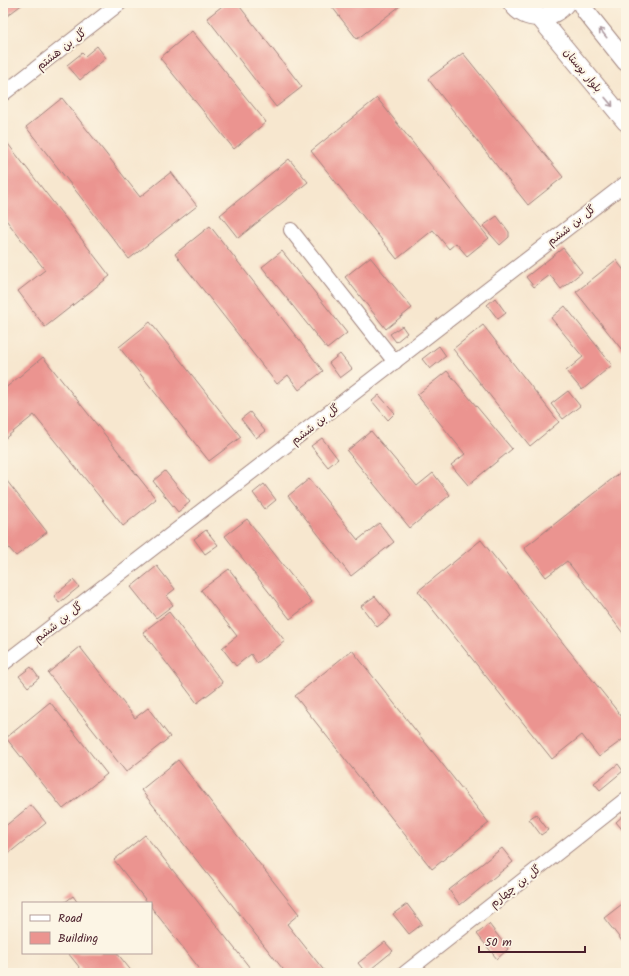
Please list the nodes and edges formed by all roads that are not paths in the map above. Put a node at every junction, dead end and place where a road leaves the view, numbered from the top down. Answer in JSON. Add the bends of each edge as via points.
{"nodes":[{"id":1,"x":120,"y":3,"type":"edge"},
{"id":2,"x":512,"y":3,"type":"edge"},
{"id":3,"x":566,"y":3,"type":"edge"},
{"id":4,"x":581,"y":3,"type":"edge"},
{"id":5,"x":540,"y":18,"type":"junction"},
{"id":6,"x":626,"y":62,"type":"edge"},
{"id":7,"x":3,"y":94,"type":"edge"},
{"id":8,"x":626,"y":122,"type":"edge"},
{"id":9,"x":626,"y":183,"type":"edge"},
{"id":10,"x":291,"y":230,"type":"dead end"},
{"id":11,"x":395,"y":362,"type":"junction"},
{"id":12,"x":3,"y":664,"type":"edge"},
{"id":13,"x":626,"y":799,"type":"edge"},
{"id":14,"x":405,"y":973,"type":"edge"}],
"edges":[{"from":1,"to":7,"type":"street","name":"گل بن هشتم"},
{"from":2,"to":5,"type":"street","via":[[521,12]]},
{"from":3,"to":5,"type":"street","via":[[552,15]]},
{"from":6,"to":4,"type":"street","one_way":true},
{"from":5,"to":8,"type":"street","name":"بلوار بوستان","one_way":true},
{"from":9,"to":11,"type":"street","name":"گل بن ششم"},
{"from":10,"to":11,"type":"street"},
{"from":11,"to":12,"type":"street","name":"گل بن ششم"},
{"from":13,"to":14,"type":"street","name":"گل بن چهارم"}]}
